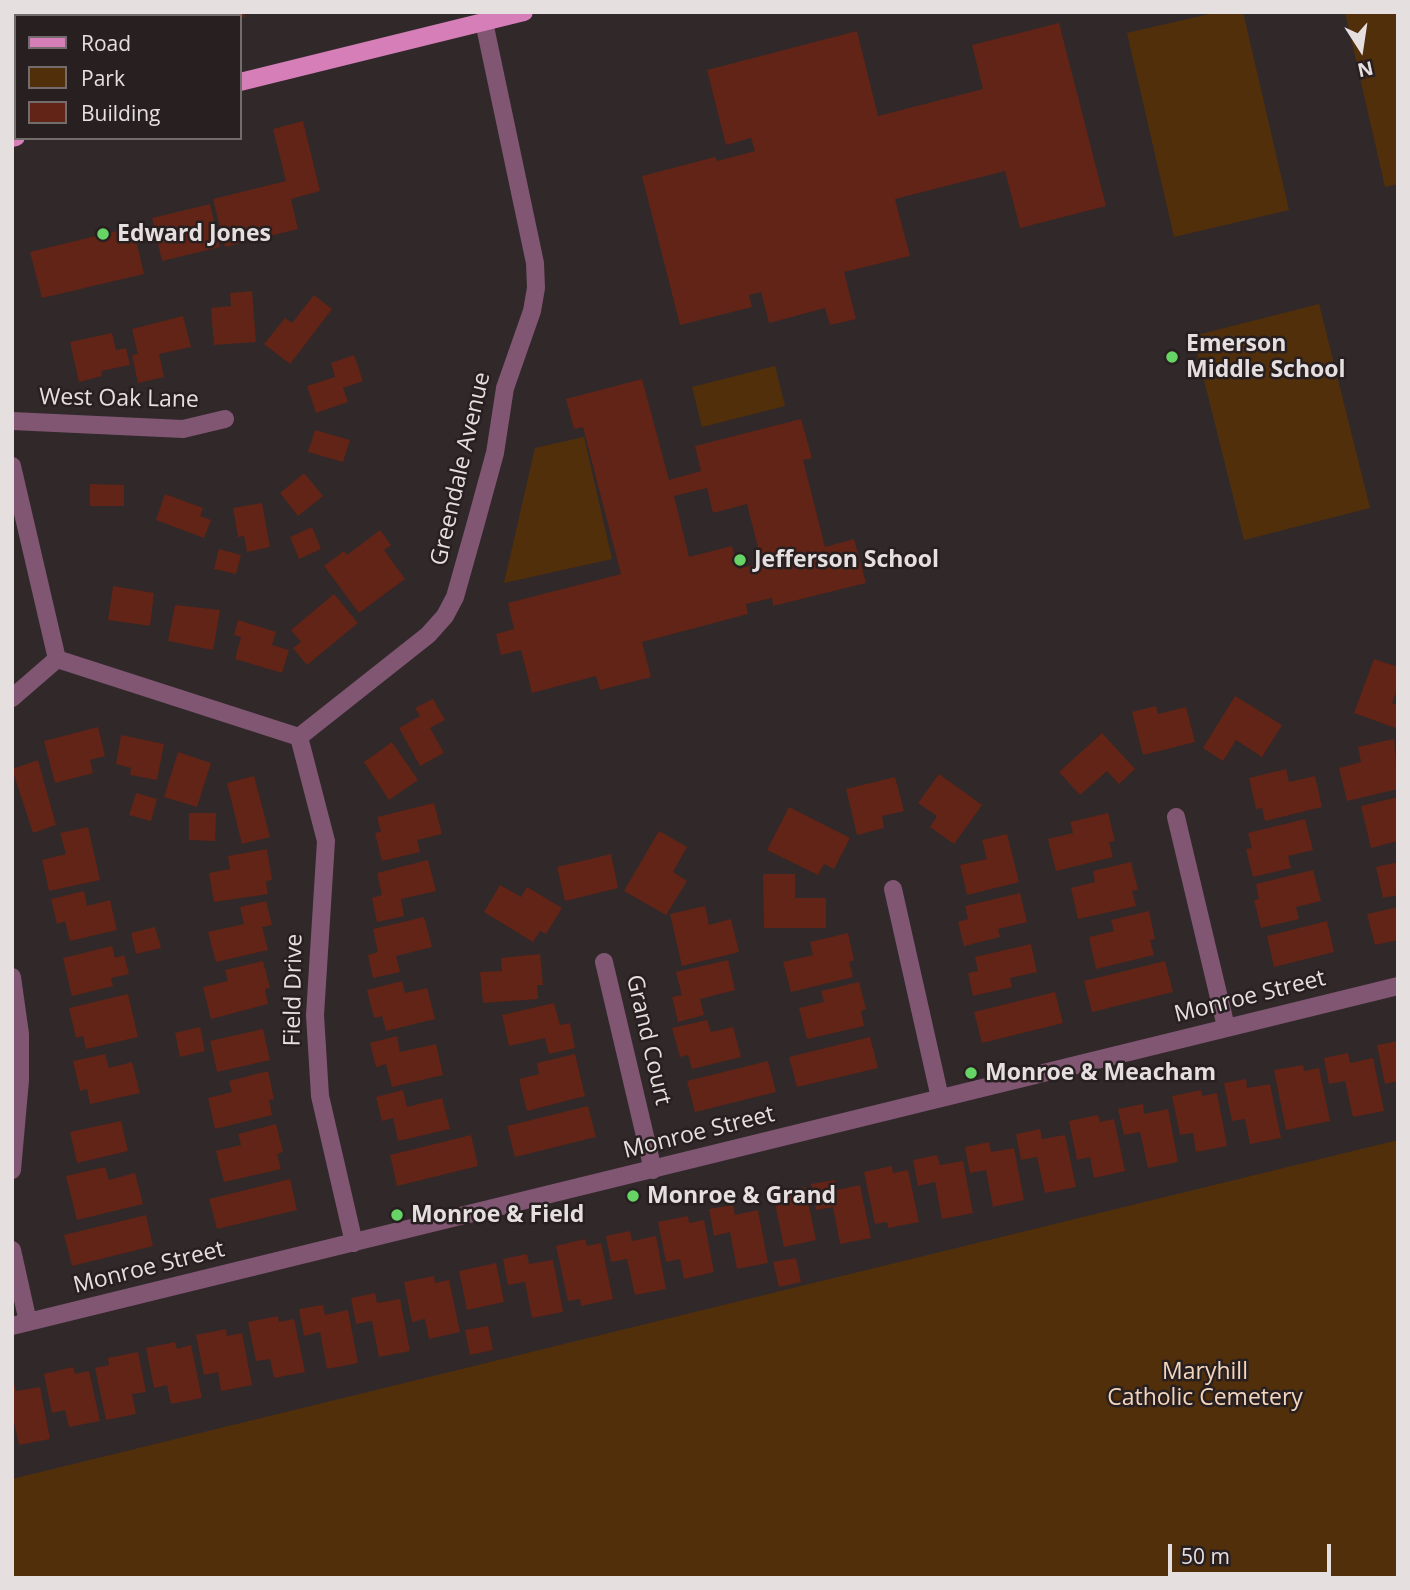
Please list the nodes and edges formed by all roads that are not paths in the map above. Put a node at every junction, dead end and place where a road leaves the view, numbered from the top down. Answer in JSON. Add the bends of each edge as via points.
{"nodes":[{"id":1,"x":524,"y":12,"type":"edge"},
{"id":2,"x":484,"y":22,"type":"junction"},
{"id":3,"x":242,"y":82,"type":"edge"},
{"id":4,"x":225,"y":419,"type":"dead end"},
{"id":5,"x":12,"y":421,"type":"edge"},
{"id":6,"x":12,"y":467,"type":"edge"},
{"id":7,"x":57,"y":659,"type":"junction"},
{"id":8,"x":12,"y":698,"type":"edge"},
{"id":9,"x":299,"y":737,"type":"junction"},
{"id":10,"x":1176,"y":817,"type":"dead end"},
{"id":11,"x":893,"y":889,"type":"dead end"},
{"id":12,"x":604,"y":962,"type":"dead end"},
{"id":13,"x":12,"y":977,"type":"edge"},
{"id":14,"x":1398,"y":986,"type":"edge"},
{"id":15,"x":1226,"y":1027,"type":"junction"},
{"id":16,"x":940,"y":1098,"type":"junction"},
{"id":17,"x":12,"y":1170,"type":"edge"},
{"id":18,"x":653,"y":1170,"type":"junction"},
{"id":19,"x":354,"y":1243,"type":"junction"},
{"id":20,"x":12,"y":1250,"type":"edge"},
{"id":21,"x":20,"y":1324,"type":"edge"}],
"edges":[{"from":1,"to":2,"type":"main road"},
{"from":2,"to":3,"type":"main road"},
{"from":2,"to":9,"type":"street","name":"Greendale Avenue","via":[[535,263],[532,311],[505,388],[479,514],[445,616],[428,635]]},
{"from":4,"to":5,"type":"street","name":"West Oak Lane","via":[[183,429]]},
{"from":6,"to":7,"type":"street"},
{"from":7,"to":8,"type":"street"},
{"from":7,"to":9,"type":"street"},
{"from":9,"to":19,"type":"street","name":"Field Drive","via":[[326,841],[315,1015],[320,1096]]},
{"from":10,"to":15,"type":"street"},
{"from":11,"to":16,"type":"street"},
{"from":12,"to":18,"type":"street","name":"Grand Court"},
{"from":13,"to":17,"type":"street","via":[[20,1034]]},
{"from":14,"to":15,"type":"street","name":"Monroe Street"},
{"from":15,"to":16,"type":"street","name":"Monroe Street"},
{"from":16,"to":18,"type":"street","name":"Monroe Street"},
{"from":18,"to":19,"type":"street","name":"Monroe Street"},
{"from":19,"to":21,"type":"street","name":"Monroe Street"},
{"from":20,"to":21,"type":"street"}]}
